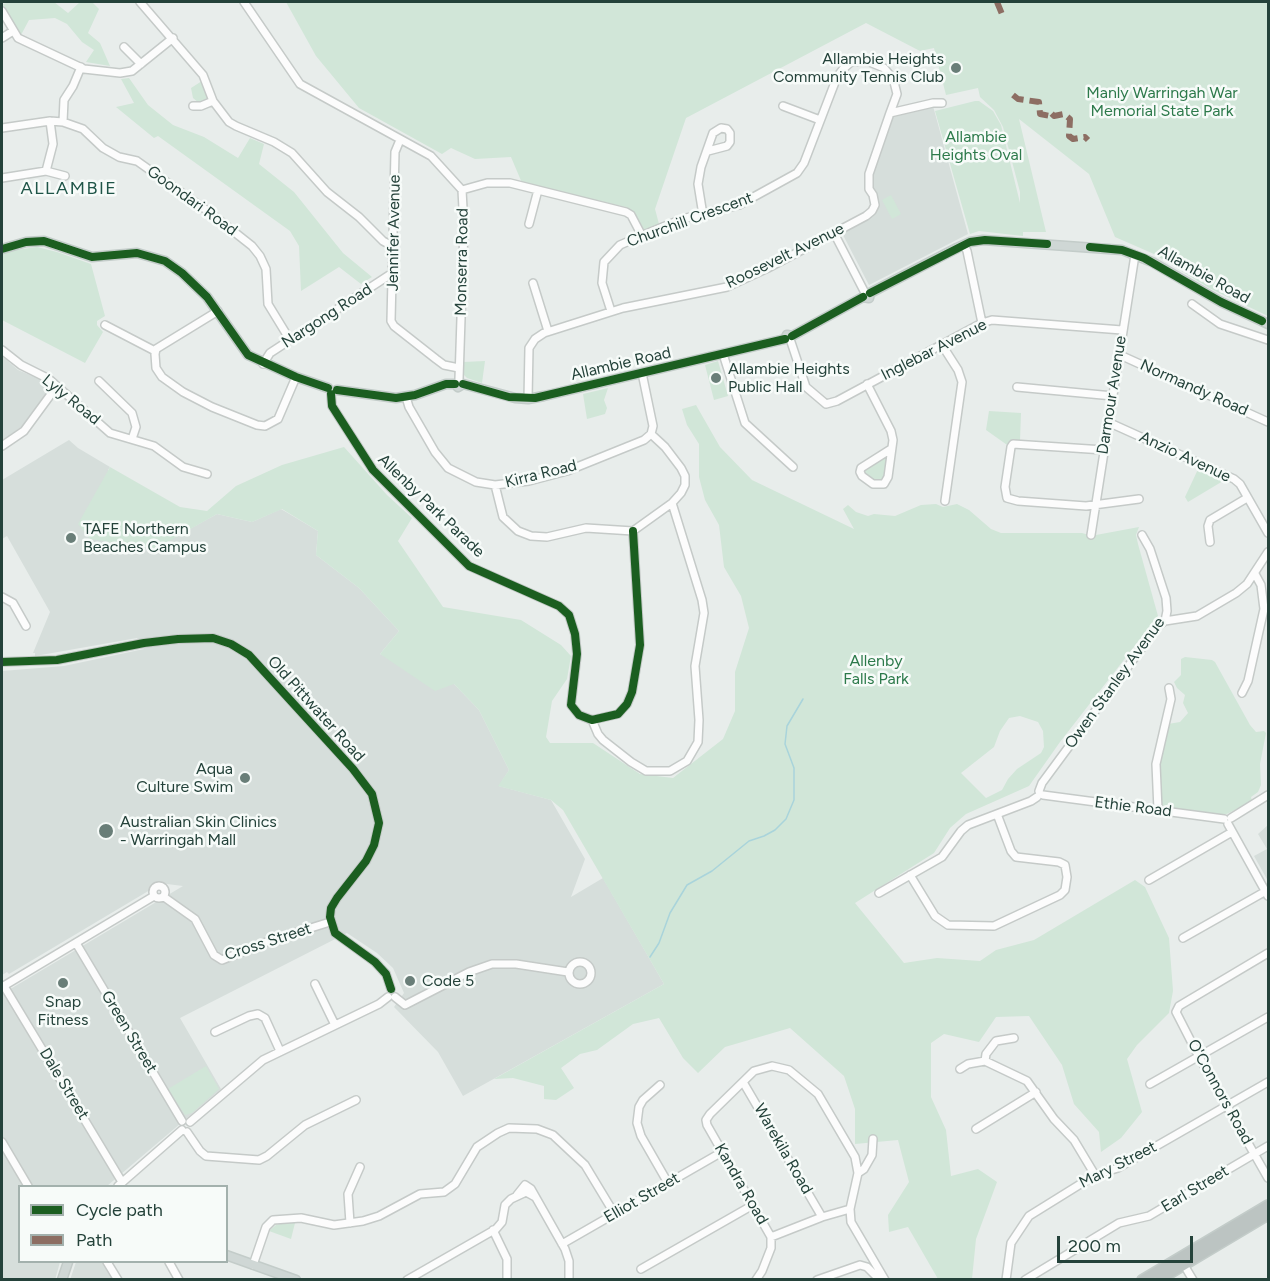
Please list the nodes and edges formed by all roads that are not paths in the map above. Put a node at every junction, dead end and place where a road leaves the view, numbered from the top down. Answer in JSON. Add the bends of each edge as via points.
{"nodes":[{"id":1,"x":140,"y":2,"type":"edge"},
{"id":2,"x":244,"y":2,"type":"edge"},
{"id":3,"x":2,"y":11,"type":"edge"},
{"id":4,"x":13,"y":31,"type":"junction"},
{"id":5,"x":173,"y":38,"type":"junction"},
{"id":6,"x":2,"y":39,"type":"edge"},
{"id":7,"x":124,"y":47,"type":"dead end"},
{"id":8,"x":141,"y":64,"type":"junction"},
{"id":9,"x":81,"y":68,"type":"junction"},
{"id":10,"x":213,"y":101,"type":"junction"},
{"id":11,"x":942,"y":103,"type":"dead end"},
{"id":12,"x":193,"y":106,"type":"dead end"},
{"id":13,"x":783,"y":106,"type":"dead end"},
{"id":14,"x":890,"y":113,"type":"junction"},
{"id":15,"x":820,"y":120,"type":"junction"},
{"id":16,"x":50,"y":121,"type":"junction"},
{"id":17,"x":63,"y":122,"type":"junction"},
{"id":18,"x":2,"y":128,"type":"edge"},
{"id":19,"x":400,"y":140,"type":"junction"},
{"id":20,"x":708,"y":151,"type":"dead end"},
{"id":21,"x":46,"y":171,"type":"junction"},
{"id":22,"x":64,"y":176,"type":"dead end"},
{"id":23,"x":2,"y":178,"type":"edge"},
{"id":24,"x":462,"y":190,"type":"junction"},
{"id":25,"x":538,"y":190,"type":"junction"},
{"id":26,"x":703,"y":214,"type":"junction"},
{"id":27,"x":529,"y":224,"type":"dead end"},
{"id":28,"x":834,"y":233,"type":"junction"},
{"id":29,"x":642,"y":236,"type":"junction"},
{"id":30,"x":964,"y":245,"type":"junction"},
{"id":31,"x":394,"y":247,"type":"junction"},
{"id":32,"x":2,"y":249,"type":"edge"},
{"id":33,"x":1135,"y":255,"type":"junction"},
{"id":34,"x":394,"y":272,"type":"junction"},
{"id":35,"x":533,"y":283,"type":"dead end"},
{"id":36,"x":866,"y":294,"type":"junction"},
{"id":37,"x":1192,"y":304,"type":"dead end"},
{"id":38,"x":218,"y":310,"type":"junction"},
{"id":39,"x":611,"y":311,"type":"junction"},
{"id":40,"x":982,"y":323,"type":"junction"},
{"id":41,"x":1269,"y":324,"type":"edge"},
{"id":42,"x":105,"y":325,"type":"dead end"},
{"id":43,"x":1122,"y":330,"type":"junction"},
{"id":44,"x":548,"y":331,"type":"junction"},
{"id":45,"x":789,"y":339,"type":"junction"},
{"id":46,"x":290,"y":340,"type":"junction"},
{"id":47,"x":1269,"y":340,"type":"edge"},
{"id":48,"x":942,"y":345,"type":"junction"},
{"id":49,"x":2,"y":350,"type":"edge"},
{"id":50,"x":155,"y":351,"type":"junction"},
{"id":51,"x":723,"y":354,"type":"junction"},
{"id":52,"x":1120,"y":355,"type":"junction"},
{"id":53,"x":263,"y":364,"type":"junction"},
{"id":54,"x":459,"y":368,"type":"junction"},
{"id":55,"x":642,"y":373,"type":"junction"},
{"id":56,"x":296,"y":377,"type":"junction"},
{"id":57,"x":99,"y":381,"type":"dead end"},
{"id":58,"x":459,"y":382,"type":"junction"},
{"id":59,"x":867,"y":384,"type":"junction"},
{"id":60,"x":57,"y":387,"type":"junction"},
{"id":61,"x":1017,"y":387,"type":"dead end"},
{"id":62,"x":332,"y":391,"type":"junction"},
{"id":63,"x":1113,"y":396,"type":"junction"},
{"id":64,"x":406,"y":397,"type":"junction"},
{"id":65,"x":528,"y":399,"type":"junction"},
{"id":66,"x":1269,"y":422,"type":"edge"},
{"id":67,"x":1110,"y":423,"type":"junction"},
{"id":68,"x":651,"y":434,"type":"junction"},
{"id":69,"x":132,"y":439,"type":"junction"},
{"id":70,"x":2,"y":446,"type":"edge"},
{"id":71,"x":891,"y":449,"type":"junction"},
{"id":72,"x":1104,"y":450,"type":"junction"},
{"id":73,"x":793,"y":467,"type":"dead end"},
{"id":74,"x":207,"y":474,"type":"dead end"},
{"id":75,"x":495,"y":485,"type":"junction"},
{"id":76,"x":1247,"y":498,"type":"junction"},
{"id":77,"x":1139,"y":499,"type":"dead end"},
{"id":78,"x":945,"y":501,"type":"dead end"},
{"id":79,"x":672,"y":503,"type":"junction"},
{"id":80,"x":1095,"y":506,"type":"junction"},
{"id":81,"x":633,"y":531,"type":"junction"},
{"id":82,"x":1269,"y":533,"type":"edge"},
{"id":83,"x":1142,"y":535,"type":"dead end"},
{"id":84,"x":1091,"y":536,"type":"dead end"},
{"id":85,"x":1210,"y":542,"type":"dead end"},
{"id":86,"x":1269,"y":552,"type":"edge"},
{"id":87,"x":1255,"y":574,"type":"junction"},
{"id":88,"x":2,"y":597,"type":"edge"},
{"id":89,"x":1165,"y":621,"type":"junction"},
{"id":90,"x":26,"y":626,"type":"dead end"},
{"id":91,"x":2,"y":662,"type":"edge"},
{"id":92,"x":1169,"y":688,"type":"dead end"},
{"id":93,"x":1242,"y":693,"type":"dead end"},
{"id":94,"x":592,"y":720,"type":"junction"},
{"id":95,"x":1040,"y":795,"type":"junction"},
{"id":96,"x":1269,"y":795,"type":"edge"},
{"id":97,"x":1158,"y":810,"type":"junction"},
{"id":98,"x":997,"y":814,"type":"junction"},
{"id":99,"x":1228,"y":820,"type":"junction"},
{"id":100,"x":1232,"y":832,"type":"junction"},
{"id":101,"x":910,"y":875,"type":"junction"},
{"id":102,"x":1149,"y":880,"type":"dead end"},
{"id":103,"x":879,"y":893,"type":"dead end"},
{"id":104,"x":1267,"y":893,"type":"edge"},
{"id":105,"x":330,"y":922,"type":"junction"},
{"id":106,"x":1183,"y":938,"type":"dead end"},
{"id":107,"x":76,"y":943,"type":"junction"},
{"id":108,"x":1269,"y":953,"type":"edge"},
{"id":109,"x":568,"y":972,"type":"dead end"},
{"id":110,"x":315,"y":984,"type":"dead end"},
{"id":111,"x":3,"y":986,"type":"edge"},
{"id":112,"x":392,"y":997,"type":"junction"},
{"id":113,"x":1269,"y":1017,"type":"edge"},
{"id":114,"x":335,"y":1025,"type":"junction"},
{"id":115,"x":215,"y":1032,"type":"dead end"},
{"id":116,"x":1014,"y":1038,"type":"dead end"},
{"id":117,"x":280,"y":1051,"type":"junction"},
{"id":118,"x":1199,"y":1057,"type":"junction"},
{"id":119,"x":985,"y":1061,"type":"junction"},
{"id":120,"x":960,"y":1070,"type":"dead end"},
{"id":121,"x":743,"y":1082,"type":"junction"},
{"id":122,"x":1269,"y":1082,"type":"edge"},
{"id":123,"x":1150,"y":1084,"type":"dead end"},
{"id":124,"x":660,"y":1085,"type":"dead end"},
{"id":125,"x":1036,"y":1092,"type":"junction"},
{"id":126,"x":356,"y":1100,"type":"dead end"},
{"id":127,"x":1227,"y":1106,"type":"junction"},
{"id":128,"x":186,"y":1122,"type":"junction"},
{"id":129,"x":976,"y":1129,"type":"dead end"},
{"id":130,"x":184,"y":1131,"type":"junction"},
{"id":131,"x":873,"y":1139,"type":"dead end"},
{"id":132,"x":2,"y":1142,"type":"edge"},
{"id":133,"x":1269,"y":1146,"type":"edge"},
{"id":134,"x":722,"y":1152,"type":"junction"},
{"id":135,"x":1255,"y":1154,"type":"junction"},
{"id":136,"x":360,"y":1167,"type":"dead end"},
{"id":137,"x":858,"y":1173,"type":"junction"},
{"id":138,"x":1095,"y":1175,"type":"junction"},
{"id":139,"x":1269,"y":1178,"type":"edge"},
{"id":140,"x":668,"y":1183,"type":"junction"},
{"id":141,"x":120,"y":1184,"type":"edge"},
{"id":142,"x":27,"y":1185,"type":"edge"},
{"id":143,"x":753,"y":1205,"type":"junction"},
{"id":144,"x":1269,"y":1205,"type":"edge"},
{"id":145,"x":850,"y":1209,"type":"junction"},
{"id":146,"x":614,"y":1213,"type":"junction"},
{"id":147,"x":1268,"y":1216,"type":"edge"},
{"id":148,"x":822,"y":1217,"type":"junction"},
{"id":149,"x":350,"y":1223,"type":"junction"},
{"id":150,"x":493,"y":1230,"type":"junction"},
{"id":151,"x":771,"y":1237,"type":"junction"},
{"id":152,"x":562,"y":1244,"type":"junction"},
{"id":153,"x":228,"y":1256,"type":"edge"},
{"id":154,"x":68,"y":1263,"type":"edge"},
{"id":155,"x":108,"y":1263,"type":"edge"},
{"id":156,"x":170,"y":1263,"type":"edge"},
{"id":157,"x":253,"y":1265,"type":"junction"},
{"id":158,"x":1184,"y":1265,"type":"junction"},
{"id":159,"x":641,"y":1269,"type":"dead end"},
{"id":160,"x":62,"y":1280,"type":"edge"},
{"id":161,"x":117,"y":1280,"type":"edge"},
{"id":162,"x":179,"y":1280,"type":"edge"},
{"id":163,"x":296,"y":1280,"type":"edge"},
{"id":164,"x":407,"y":1280,"type":"edge"},
{"id":165,"x":507,"y":1280,"type":"edge"},
{"id":166,"x":569,"y":1280,"type":"edge"},
{"id":167,"x":756,"y":1280,"type":"edge"},
{"id":168,"x":817,"y":1280,"type":"edge"},
{"id":169,"x":882,"y":1280,"type":"edge"},
{"id":170,"x":1006,"y":1280,"type":"edge"},
{"id":171,"x":1025,"y":1280,"type":"edge"},
{"id":172,"x":1142,"y":1280,"type":"edge"},
{"id":173,"x":1159,"y":1280,"type":"edge"},
{"id":174,"x":1193,"y":1280,"type":"edge"}],
"edges":[{"from":1,"to":5,"type":"street"},
{"from":2,"to":19,"type":"street","name":"Monserra Road","via":[[300,84]]},
{"from":3,"to":4,"type":"street"},
{"from":4,"to":6,"type":"street"},
{"from":4,"to":9,"type":"street","via":[[18,38]]},
{"from":5,"to":8,"type":"street"},
{"from":5,"to":10,"type":"street","via":[[203,75]]},
{"from":7,"to":8,"type":"street"},
{"from":8,"to":9,"type":"street","via":[[120,73]]},
{"from":9,"to":17,"type":"street","via":[[64,100]]},
{"from":10,"to":12,"type":"street"},
{"from":10,"to":31,"type":"street","via":[[236,126],[292,153],[327,192]]},
{"from":11,"to":14,"type":"street"},
{"from":13,"to":15,"type":"street"},
{"from":14,"to":15,"type":"street","name":"Churchill Crescent","via":[[897,94],[894,82],[884,68],[857,61],[837,77]]},
{"from":14,"to":28,"type":"street","name":"Roosevelt Avenue","via":[[869,174],[872,211]]},
{"from":15,"to":26,"type":"street","name":"Churchill Crescent","via":[[797,173],[739,205]]},
{"from":16,"to":17,"type":"street","name":"Goondari Road"},
{"from":16,"to":18,"type":"street","name":"Goondari Road"},
{"from":16,"to":21,"type":"street","via":[[53,144]]},
{"from":17,"to":46,"type":"street","name":"Goondari Road","via":[[82,129],[119,157],[152,170],[252,246],[266,269],[268,304]]},
{"from":19,"to":24,"type":"street","name":"Monserra Road","via":[[431,156]]},
{"from":19,"to":31,"type":"street","name":"Jennifer Avenue","via":[[395,152]]},
{"from":20,"to":26,"type":"street","via":[[698,184]]},
{"from":21,"to":22,"type":"street"},
{"from":21,"to":23,"type":"street"},
{"from":24,"to":25,"type":"street","via":[[501,182]]},
{"from":24,"to":54,"type":"street","name":"Monserra Road"},
{"from":25,"to":27,"type":"street"},
{"from":25,"to":29,"type":"street","via":[[626,212]]},
{"from":26,"to":29,"type":"street","name":"Churchill Crescent"},
{"from":28,"to":36,"type":"street"},
{"from":28,"to":39,"type":"street","name":"Roosevelt Avenue","via":[[727,286]]},
{"from":29,"to":39,"type":"street","name":"Churchill Crescent","via":[[620,246],[604,262],[602,283]]},
{"from":30,"to":33,"type":"main road","name":"Allambie Road","via":[[997,240],[1111,249]]},
{"from":30,"to":36,"type":"main road","name":"Allambie Road"},
{"from":30,"to":40,"type":"street"},
{"from":31,"to":34,"type":"street","name":"Jennifer Avenue"},
{"from":32,"to":38,"type":"main road","name":"Allambie Road","via":[[44,241],[92,257],[132,253],[154,256],[177,269]]},
{"from":33,"to":41,"type":"main road","name":"Allambie Road","via":[[1221,303]]},
{"from":33,"to":43,"type":"street","name":"Darmour Avenue"},
{"from":34,"to":46,"type":"street","name":"Nargong Road"},
{"from":34,"to":54,"type":"street","name":"Jennifer Avenue","via":[[394,326],[444,365]]},
{"from":35,"to":44,"type":"street"},
{"from":36,"to":45,"type":"main road","name":"Allambie Road"},
{"from":37,"to":47,"type":"street","via":[[1220,324]]},
{"from":38,"to":50,"type":"street"},
{"from":38,"to":53,"type":"main road","name":"Allambie Road","via":[[245,352]]},
{"from":39,"to":44,"type":"street","name":"Roosevelt Avenue"},
{"from":40,"to":43,"type":"street","name":"Inglebar Avenue","via":[[992,320]]},
{"from":40,"to":48,"type":"street","name":"Inglebar Avenue"},
{"from":42,"to":50,"type":"street"},
{"from":43,"to":52,"type":"street","name":"Darmour Avenue"},
{"from":44,"to":65,"type":"street","via":[[529,348]]},
{"from":45,"to":51,"type":"main road","name":"Allambie Road"},
{"from":45,"to":59,"type":"street","name":"Inglebar Avenue","via":[[806,387],[826,404]]},
{"from":46,"to":53,"type":"street","name":"Nargong Road","via":[[270,353]]},
{"from":48,"to":59,"type":"street","name":"Inglebar Avenue"},
{"from":48,"to":78,"type":"street","via":[[962,382]]},
{"from":49,"to":60,"type":"street","name":"Lyly Road"},
{"from":50,"to":56,"type":"street","via":[[159,373],[183,392],[257,425],[265,426],[278,419]]},
{"from":51,"to":55,"type":"main road","name":"Allambie Road"},
{"from":51,"to":73,"type":"street","via":[[745,423]]},
{"from":52,"to":63,"type":"street","name":"Darmour Avenue"},
{"from":52,"to":66,"type":"street","name":"Normandy Road"},
{"from":53,"to":56,"type":"main road","name":"Allambie Road"},
{"from":54,"to":58,"type":"street","name":"Monserra Road"},
{"from":55,"to":65,"type":"main road","name":"Allambie Road"},
{"from":55,"to":68,"type":"street","via":[[653,426]]},
{"from":56,"to":62,"type":"main road","name":"Allambie Road"},
{"from":57,"to":69,"type":"street","via":[[132,413],[136,427]]},
{"from":58,"to":64,"type":"main road","name":"Allambie Road"},
{"from":58,"to":65,"type":"main road","name":"Allambie Road"},
{"from":59,"to":71,"type":"street","via":[[891,431]]},
{"from":60,"to":69,"type":"street","name":"Lyly Road","via":[[110,433]]},
{"from":60,"to":70,"type":"street","via":[[24,431]]},
{"from":61,"to":63,"type":"street"},
{"from":62,"to":64,"type":"main road","name":"Allambie Road"},
{"from":62,"to":94,"type":"street","name":"Allenby Park Parade","via":[[332,406],[373,470],[469,566],[559,606],[569,615],[577,654],[571,705],[579,715]]},
{"from":63,"to":67,"type":"street","name":"Darmour Avenue"},
{"from":64,"to":75,"type":"street","name":"Kirra Road","via":[[435,453],[448,468],[476,482]]},
{"from":67,"to":72,"type":"street","name":"Darmour Avenue"},
{"from":67,"to":76,"type":"street","name":"Anzio Avenue","via":[[1234,478]]},
{"from":68,"to":75,"type":"street","name":"Kirra Road","via":[[567,471]]},
{"from":68,"to":79,"type":"street","via":[[685,476],[681,494]]},
{"from":69,"to":74,"type":"street","name":"Lyly Road","via":[[154,446],[183,467]]},
{"from":71,"to":71,"type":"street","via":[[861,468],[862,476],[873,484],[884,484]]},
{"from":72,"to":80,"type":"street","name":"Darmour Avenue"},
{"from":72,"to":80,"type":"street","via":[[1016,443],[1011,447],[1007,498]]},
{"from":75,"to":81,"type":"street","via":[[503,517],[518,531],[531,536],[547,537],[586,528]]},
{"from":76,"to":82,"type":"street","name":"Anzio Avenue"},
{"from":76,"to":85,"type":"street","via":[[1210,520]]},
{"from":77,"to":80,"type":"street"},
{"from":79,"to":81,"type":"street"},
{"from":79,"to":94,"type":"street","via":[[704,613],[695,666],[698,742],[687,760],[670,771],[646,771],[603,740]]},
{"from":80,"to":84,"type":"street","name":"Darmour Avenue"},
{"from":81,"to":94,"type":"street","via":[[640,645],[632,692],[618,714]]},
{"from":83,"to":89,"type":"street","name":"Owen Stanley Avenue","via":[[1166,598]]},
{"from":86,"to":87,"type":"street"},
{"from":87,"to":89,"type":"street","via":[[1242,589],[1197,616]]},
{"from":87,"to":93,"type":"street","via":[[1261,585],[1264,609]]},
{"from":88,"to":90,"type":"street","via":[[13,603]]},
{"from":89,"to":95,"type":"street","name":"Owen Stanley Avenue","via":[[1045,778]]},
{"from":91,"to":105,"type":"street","name":"Old Pittwater Road","via":[[57,660],[144,643],[201,638],[226,642],[249,655],[353,769],[372,794],[376,807],[379,823],[374,845],[334,903]]},
{"from":92,"to":97,"type":"street","via":[[1171,699],[1156,764]]},
{"from":95,"to":97,"type":"street","name":"Ethie Road"},
{"from":95,"to":98,"type":"street"},
{"from":96,"to":99,"type":"street"},
{"from":97,"to":99,"type":"street","name":"Ethie Road"},
{"from":98,"to":101,"type":"street","via":[[964,827],[946,854]]},
{"from":98,"to":101,"type":"street","via":[[1016,857],[1065,866],[1065,890],[1060,895],[994,926],[948,925],[935,916]]},
{"from":99,"to":100,"type":"street"},
{"from":100,"to":102,"type":"street"},
{"from":100,"to":104,"type":"street"},
{"from":101,"to":103,"type":"street"},
{"from":104,"to":106,"type":"street"},
{"from":105,"to":107,"type":"street","name":"Cross Street","via":[[222,960],[214,955],[195,919],[164,897],[160,886],[154,889],[154,896]]},
{"from":105,"to":112,"type":"street","via":[[338,937],[379,966],[396,992]]},
{"from":107,"to":111,"type":"street"},
{"from":107,"to":128,"type":"street","name":"Green Street"},
{"from":108,"to":118,"type":"street","name":"O'Connors Road","via":[[1179,1006],[1176,1012]]},
{"from":109,"to":112,"type":"street","via":[[492,964],[405,1005]]},
{"from":110,"to":114,"type":"street"},
{"from":111,"to":141,"type":"street","name":"Dale Street"},
{"from":112,"to":114,"type":"street"},
{"from":113,"to":118,"type":"street"},
{"from":114,"to":117,"type":"street"},
{"from":115,"to":117,"type":"street","via":[[258,1014],[265,1018]]},
{"from":116,"to":119,"type":"street","via":[[996,1041]]},
{"from":117,"to":128,"type":"street","via":[[253,1067]]},
{"from":118,"to":123,"type":"street"},
{"from":118,"to":127,"type":"street","name":"O'Connors Road"},
{"from":119,"to":120,"type":"street"},
{"from":119,"to":125,"type":"street","via":[[1021,1078]]},
{"from":121,"to":134,"type":"street","name":"Kandra Road","via":[[706,1122]]},
{"from":121,"to":137,"type":"street","via":[[754,1071],[772,1066],[789,1070],[803,1080],[818,1094],[840,1130],[855,1157]]},
{"from":121,"to":148,"type":"street","name":"Warekila Road"},
{"from":122,"to":127,"type":"street","name":"Mary Street"},
{"from":124,"to":140,"type":"street","via":[[643,1100],[637,1123]]},
{"from":125,"to":129,"type":"street"},
{"from":125,"to":138,"type":"street","via":[[1074,1140]]},
{"from":126,"to":130,"type":"street","via":[[305,1125],[260,1160],[206,1156]]},
{"from":127,"to":135,"type":"street","name":"O'Connors Road"},
{"from":127,"to":138,"type":"street","name":"Mary Street","via":[[1118,1168]]},
{"from":128,"to":130,"type":"street","via":[[191,1128]]},
{"from":130,"to":141,"type":"street"},
{"from":131,"to":137,"type":"street","via":[[872,1155]]},
{"from":132,"to":142,"type":"street"},
{"from":133,"to":135,"type":"street","name":"Earl Street"},
{"from":134,"to":140,"type":"street","name":"Elliot Street"},
{"from":134,"to":143,"type":"street","name":"Kandra Road"},
{"from":135,"to":139,"type":"street","name":"O'Connors Road"},
{"from":135,"to":171,"type":"street","name":"Earl Street","via":[[1149,1216],[1119,1223]]},
{"from":136,"to":149,"type":"street","via":[[348,1194]]},
{"from":137,"to":145,"type":"street"},
{"from":138,"to":170,"type":"street","name":"Mary Street","via":[[1029,1216],[1011,1243]]},
{"from":140,"to":146,"type":"street","name":"Elliot Street"},
{"from":143,"to":151,"type":"street","name":"Kandra Road"},
{"from":143,"to":159,"type":"street"},
{"from":144,"to":172,"type":"highway"},
{"from":145,"to":148,"type":"street"},
{"from":145,"to":169,"type":"street","via":[[851,1222]]},
{"from":146,"to":149,"type":"street","via":[[585,1165],[553,1135],[537,1129],[509,1128],[477,1148],[450,1189],[420,1194],[379,1216]]},
{"from":146,"to":152,"type":"street","name":"Elliot Street"},
{"from":147,"to":158,"type":"highway"},
{"from":148,"to":151,"type":"street"},
{"from":149,"to":157,"type":"street","via":[[330,1224],[301,1218],[273,1220],[264,1230]]},
{"from":150,"to":152,"type":"street","via":[[502,1222],[508,1202],[528,1192],[535,1197]]},
{"from":150,"to":164,"type":"street"},
{"from":150,"to":165,"type":"street","via":[[507,1259]]},
{"from":151,"to":167,"type":"street","name":"Kandra Road","via":[[771,1248]]},
{"from":152,"to":166,"type":"street","via":[[569,1261]]},
{"from":153,"to":157,"type":"main road"},
{"from":154,"to":160,"type":"main road"},
{"from":155,"to":161,"type":"street"},
{"from":156,"to":162,"type":"street"},
{"from":157,"to":163,"type":"main road"},
{"from":158,"to":173,"type":"highway"},
{"from":158,"to":174,"type":"street"},
{"from":168,"to":169,"type":"street","via":[[860,1265]]}]}
